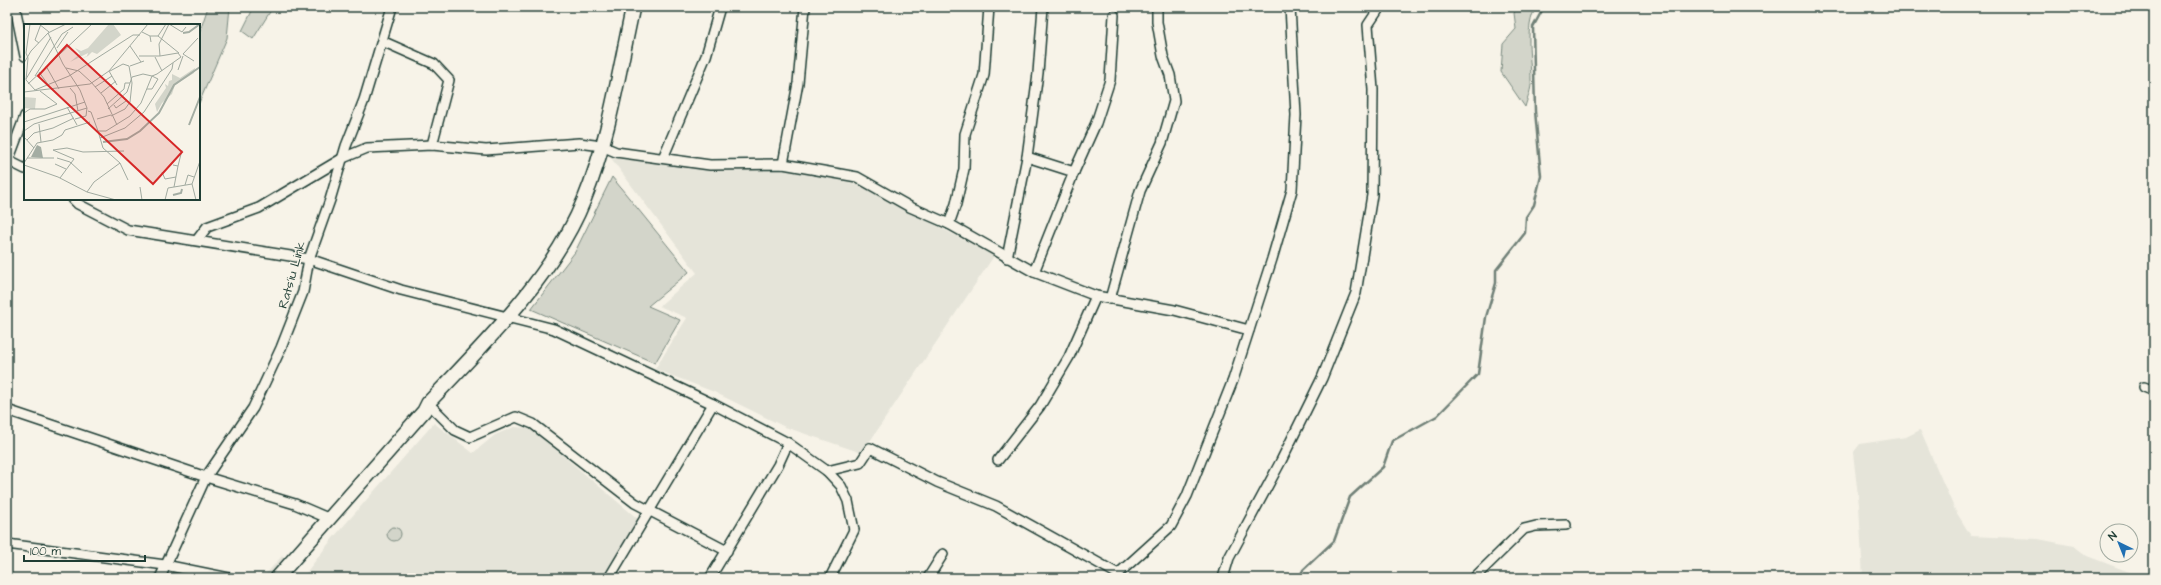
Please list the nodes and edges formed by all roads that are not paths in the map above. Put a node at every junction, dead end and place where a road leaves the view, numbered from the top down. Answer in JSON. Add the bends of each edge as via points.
{"nodes":[{"id":1,"x":15,"y":7,"type":"edge"},
{"id":2,"x":392,"y":7,"type":"edge"},
{"id":3,"x":633,"y":7,"type":"edge"},
{"id":4,"x":720,"y":7,"type":"edge"},
{"id":5,"x":805,"y":7,"type":"edge"},
{"id":6,"x":989,"y":7,"type":"edge"},
{"id":7,"x":1043,"y":7,"type":"edge"},
{"id":8,"x":1158,"y":7,"type":"edge"},
{"id":9,"x":1290,"y":7,"type":"edge"},
{"id":10,"x":1380,"y":7,"type":"edge"},
{"id":11,"x":1114,"y":15,"type":"dead end"},
{"id":12,"x":382,"y":41,"type":"junction"},
{"id":13,"x":24,"y":51,"type":"edge"},
{"id":14,"x":24,"y":119,"type":"edge"},
{"id":15,"x":432,"y":145,"type":"junction"},
{"id":16,"x":602,"y":146,"type":"junction"},
{"id":17,"x":1027,"y":157,"type":"junction"},
{"id":18,"x":343,"y":158,"type":"junction"},
{"id":19,"x":663,"y":158,"type":"junction"},
{"id":20,"x":7,"y":162,"type":"edge"},
{"id":21,"x":784,"y":164,"type":"junction"},
{"id":22,"x":24,"y":169,"type":"edge"},
{"id":23,"x":1074,"y":172,"type":"junction"},
{"id":24,"x":73,"y":200,"type":"edge"},
{"id":25,"x":949,"y":224,"type":"junction"},
{"id":26,"x":197,"y":240,"type":"junction"},
{"id":27,"x":1007,"y":258,"type":"junction"},
{"id":28,"x":308,"y":259,"type":"junction"},
{"id":29,"x":1034,"y":272,"type":"junction"},
{"id":30,"x":1096,"y":296,"type":"junction"},
{"id":31,"x":1110,"y":298,"type":"junction"},
{"id":32,"x":508,"y":317,"type":"junction"},
{"id":33,"x":1249,"y":330,"type":"junction"},
{"id":34,"x":2144,"y":387,"type":"dead end"},
{"id":35,"x":2154,"y":391,"type":"edge"},
{"id":36,"x":428,"y":403,"type":"junction"},
{"id":37,"x":713,"y":404,"type":"junction"},
{"id":38,"x":7,"y":410,"type":"edge"},
{"id":39,"x":788,"y":443,"type":"junction"},
{"id":40,"x":998,"y":460,"type":"dead end"},
{"id":41,"x":827,"y":471,"type":"junction"},
{"id":42,"x":206,"y":477,"type":"junction"},
{"id":43,"x":650,"y":511,"type":"junction"},
{"id":44,"x":330,"y":519,"type":"junction"},
{"id":45,"x":1566,"y":525,"type":"dead end"},
{"id":46,"x":7,"y":544,"type":"edge"},
{"id":47,"x":727,"y":551,"type":"junction"},
{"id":48,"x":943,"y":554,"type":"dead end"},
{"id":49,"x":166,"y":565,"type":"junction"},
{"id":50,"x":1120,"y":576,"type":"edge"},
{"id":51,"x":160,"y":578,"type":"edge"},
{"id":52,"x":229,"y":578,"type":"edge"},
{"id":53,"x":277,"y":578,"type":"edge"},
{"id":54,"x":609,"y":578,"type":"edge"},
{"id":55,"x":710,"y":578,"type":"edge"},
{"id":56,"x":830,"y":578,"type":"edge"},
{"id":57,"x":928,"y":578,"type":"edge"},
{"id":58,"x":1223,"y":578,"type":"edge"},
{"id":59,"x":1474,"y":578,"type":"edge"}],
"edges":[{"from":1,"to":13,"type":"street"},
{"from":2,"to":12,"type":"street","name":"Rats'iu Link"},
{"from":3,"to":16,"type":"main road"},
{"from":4,"to":19,"type":"street","via":[[706,56]]},
{"from":5,"to":21,"type":"street","via":[[798,83]]},
{"from":6,"to":25,"type":"street","via":[[984,75],[965,134],[964,169]]},
{"from":7,"to":17,"type":"street"},
{"from":8,"to":31,"type":"street","via":[[1157,22],[1174,101],[1162,143],[1140,191]]},
{"from":9,"to":33,"type":"street","via":[[1296,115],[1292,190]]},
{"from":10,"to":58,"type":"street","via":[[1368,25],[1373,90],[1372,195],[1356,293],[1322,378],[1229,558]]},
{"from":11,"to":23,"type":"street","via":[[1110,80],[1096,123]]},
{"from":12,"to":15,"type":"street","via":[[434,64],[449,80]]},
{"from":12,"to":18,"type":"street","name":"Rats'iu Link"},
{"from":14,"to":20,"type":"street"},
{"from":15,"to":16,"type":"street","via":[[486,150],[579,143]]},
{"from":15,"to":18,"type":"street","via":[[367,148]]},
{"from":16,"to":19,"type":"street","via":[[616,152]]},
{"from":16,"to":32,"type":"main road","via":[[584,201],[576,217],[542,273]]},
{"from":17,"to":23,"type":"street"},
{"from":17,"to":27,"type":"street"},
{"from":18,"to":26,"type":"street","via":[[259,208],[207,227]]},
{"from":18,"to":28,"type":"street","name":"Rats'iu Link"},
{"from":19,"to":21,"type":"street","via":[[710,165]]},
{"from":20,"to":22,"type":"street"},
{"from":21,"to":25,"type":"street","via":[[857,177],[910,207]]},
{"from":23,"to":29,"type":"street"},
{"from":24,"to":26,"type":"street","via":[[128,230]]},
{"from":25,"to":27,"type":"street"},
{"from":26,"to":28,"type":"street"},
{"from":27,"to":29,"type":"street"},
{"from":28,"to":32,"type":"street","via":[[401,290]]},
{"from":28,"to":42,"type":"street","name":"Rats'iu Link","via":[[303,292],[253,408]]},
{"from":29,"to":30,"type":"street"},
{"from":30,"to":31,"type":"street"},
{"from":30,"to":40,"type":"street","via":[[1070,357],[1040,406]]},
{"from":31,"to":33,"type":"street","via":[[1174,310]]},
{"from":32,"to":36,"type":"main road"},
{"from":32,"to":37,"type":"street","via":[[554,329]]},
{"from":33,"to":50,"type":"street","via":[[1233,380],[1187,496],[1171,526]]},
{"from":34,"to":35,"type":"street"},
{"from":36,"to":43,"type":"street","via":[[455,430],[470,437],[516,417],[533,424],[635,503]]},
{"from":36,"to":44,"type":"main road","via":[[424,411]]},
{"from":37,"to":39,"type":"street"},
{"from":37,"to":43,"type":"street"},
{"from":38,"to":42,"type":"street"},
{"from":39,"to":41,"type":"street"},
{"from":39,"to":47,"type":"street","via":[[778,465]]},
{"from":41,"to":50,"type":"street","via":[[860,463],[870,448],[937,482],[996,506]]},
{"from":41,"to":56,"type":"street","via":[[841,486],[848,501],[854,530]]},
{"from":42,"to":44,"type":"street","via":[[295,504]]},
{"from":42,"to":49,"type":"street","name":"Rats'iu Link"},
{"from":43,"to":47,"type":"street"},
{"from":43,"to":54,"type":"street"},
{"from":44,"to":53,"type":"main road"},
{"from":45,"to":59,"type":"street","via":[[1524,529]]},
{"from":46,"to":49,"type":"street"},
{"from":47,"to":55,"type":"street"},
{"from":48,"to":57,"type":"street"},
{"from":49,"to":51,"type":"street","name":"Rats'iu Link"},
{"from":49,"to":52,"type":"street"}]}
